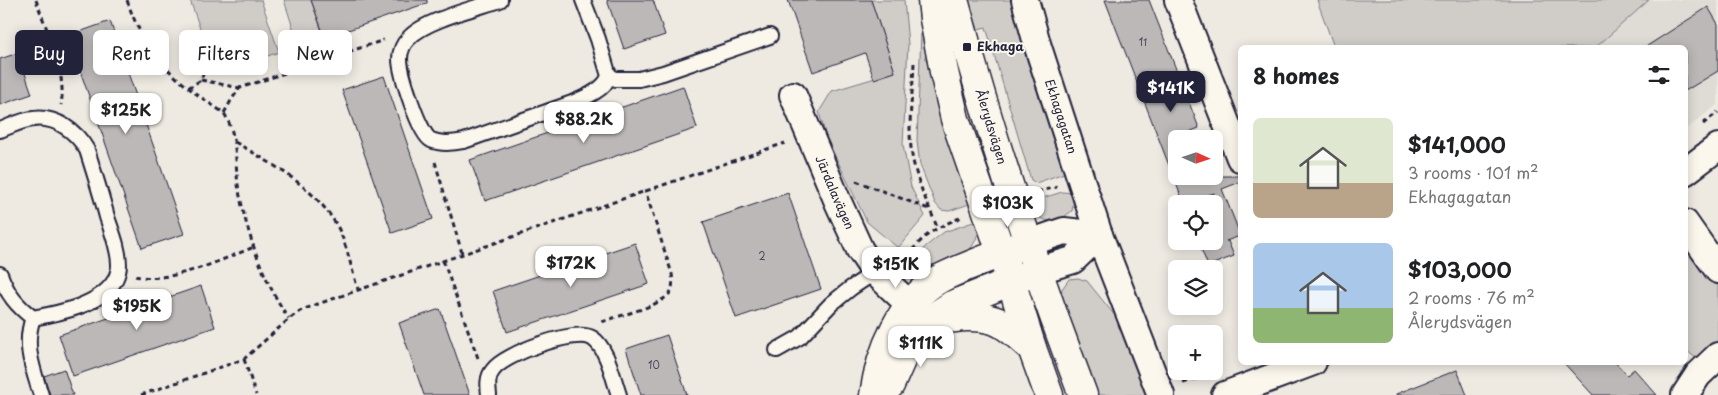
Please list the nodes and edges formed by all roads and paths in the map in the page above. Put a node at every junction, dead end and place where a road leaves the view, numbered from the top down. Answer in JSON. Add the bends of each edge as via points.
{"nodes":[{"id":1,"x":36,"y":0,"type":"edge"},
{"id":2,"x":126,"y":0,"type":"edge"},
{"id":3,"x":500,"y":0,"type":"edge"},
{"id":4,"x":583,"y":0,"type":"edge"},
{"id":5,"x":932,"y":0,"type":"edge"},
{"id":6,"x":954,"y":0,"type":"edge"},
{"id":7,"x":1025,"y":0,"type":"edge"},
{"id":8,"x":1178,"y":0,"type":"edge"},
{"id":9,"x":770,"y":36,"type":"dead end"},
{"id":10,"x":408,"y":39,"type":"junction"},
{"id":11,"x":914,"y":58,"type":"dead end"},
{"id":12,"x":203,"y":75,"type":"edge"},
{"id":13,"x":609,"y":76,"type":"junction"},
{"id":14,"x":201,"y":80,"type":"junction"},
{"id":15,"x":188,"y":88,"type":"junction"},
{"id":16,"x":240,"y":88,"type":"junction"},
{"id":17,"x":793,"y":95,"type":"dead end"},
{"id":18,"x":224,"y":113,"type":"junction"},
{"id":19,"x":56,"y":121,"type":"junction"},
{"id":20,"x":0,"y":130,"type":"edge"},
{"id":21,"x":809,"y":135,"type":"junction"},
{"id":22,"x":429,"y":139,"type":"junction"},
{"id":23,"x":235,"y":142,"type":"junction"},
{"id":24,"x":1718,"y":148,"type":"edge"},
{"id":25,"x":1238,"y":153,"type":"edge"},
{"id":26,"x":824,"y":168,"type":"junction"},
{"id":27,"x":1688,"y":170,"type":"edge"},
{"id":28,"x":645,"y":190,"type":"junction"},
{"id":29,"x":930,"y":210,"type":"junction"},
{"id":30,"x":937,"y":227,"type":"dead end"},
{"id":31,"x":1688,"y":227,"type":"edge"},
{"id":32,"x":1099,"y":235,"type":"junction"},
{"id":33,"x":1029,"y":243,"type":"junction"},
{"id":34,"x":254,"y":247,"type":"junction"},
{"id":35,"x":462,"y":253,"type":"junction"},
{"id":36,"x":1001,"y":253,"type":"junction"},
{"id":37,"x":443,"y":260,"type":"junction"},
{"id":38,"x":1039,"y":270,"type":"junction"},
{"id":39,"x":1718,"y":270,"type":"edge"},
{"id":40,"x":118,"y":271,"type":"junction"},
{"id":41,"x":875,"y":272,"type":"junction"},
{"id":42,"x":0,"y":274,"type":"edge"},
{"id":43,"x":1011,"y":280,"type":"junction"},
{"id":44,"x":358,"y":289,"type":"junction"},
{"id":45,"x":919,"y":314,"type":"junction"},
{"id":46,"x":34,"y":318,"type":"junction"},
{"id":47,"x":289,"y":319,"type":"junction"},
{"id":48,"x":588,"y":336,"type":"junction"},
{"id":49,"x":1032,"y":348,"type":"junction"},
{"id":50,"x":777,"y":350,"type":"dead end"},
{"id":51,"x":1718,"y":356,"type":"edge"},
{"id":52,"x":244,"y":359,"type":"junction"},
{"id":53,"x":1305,"y":365,"type":"edge"},
{"id":54,"x":493,"y":370,"type":"junction"},
{"id":55,"x":1689,"y":377,"type":"edge"},
{"id":56,"x":41,"y":395,"type":"edge"},
{"id":57,"x":141,"y":395,"type":"edge"},
{"id":58,"x":256,"y":395,"type":"edge"},
{"id":59,"x":489,"y":395,"type":"edge"},
{"id":60,"x":620,"y":395,"type":"edge"},
{"id":61,"x":874,"y":395,"type":"edge"},
{"id":62,"x":885,"y":395,"type":"edge"},
{"id":63,"x":1049,"y":395,"type":"edge"},
{"id":64,"x":1083,"y":395,"type":"edge"},
{"id":65,"x":1161,"y":395,"type":"edge"},
{"id":66,"x":1226,"y":395,"type":"edge"}],
"edges":[{"from":1,"to":19,"type":"path","via":[[62,84]]},
{"from":2,"to":15,"type":"path","via":[[133,19],[153,52]]},
{"from":3,"to":10,"type":"lane","via":[[427,25]]},
{"from":4,"to":13,"type":"lane"},
{"from":5,"to":36,"type":"main road","via":[[955,119]]},
{"from":6,"to":33,"type":"main road","name":"Ålerydsvägen"},
{"from":7,"to":32,"type":"street","name":"Ekhagagatan"},
{"from":8,"to":25,"type":"street"},
{"from":9,"to":13,"type":"lane","via":[[639,79]]},
{"from":10,"to":16,"type":"path","via":[[383,40]]},
{"from":10,"to":22,"type":"lane","via":[[402,47],[400,65],[420,126]]},
{"from":11,"to":29,"type":"path","via":[[912,155]]},
{"from":12,"to":14,"type":"path"},
{"from":13,"to":22,"type":"lane","via":[[608,81],[589,96],[464,141]]},
{"from":14,"to":15,"type":"path"},
{"from":14,"to":16,"type":"path"},
{"from":15,"to":18,"type":"path"},
{"from":16,"to":18,"type":"path"},
{"from":17,"to":21,"type":"street","name":"Järdalavägen"},
{"from":18,"to":23,"type":"path"},
{"from":19,"to":20,"type":"lane","via":[[33,119]]},
{"from":19,"to":40,"type":"lane","via":[[72,132],[88,150],[115,241]]},
{"from":21,"to":26,"type":"street","name":"Järdalavägen"},
{"from":21,"to":28,"type":"path"},
{"from":22,"to":35,"type":"path"},
{"from":23,"to":34,"type":"path","via":[[241,202]]},
{"from":23,"to":44,"type":"path","via":[[301,186],[325,210],[341,234]]},
{"from":24,"to":27,"type":"street"},
{"from":26,"to":29,"type":"path"},
{"from":26,"to":41,"type":"street","name":"Järdalavägen","via":[[860,250]]},
{"from":28,"to":35,"type":"path"},
{"from":28,"to":48,"type":"path","via":[[672,274],[671,292],[659,302],[594,326]]},
{"from":29,"to":30,"type":"path"},
{"from":31,"to":39,"type":"street"},
{"from":32,"to":33,"type":"street","via":[[1064,231]]},
{"from":32,"to":38,"type":"street","via":[[1073,260]]},
{"from":32,"to":65,"type":"street","name":"Ekhagagatan"},
{"from":33,"to":36,"type":"main road"},
{"from":33,"to":38,"type":"main road","name":"Ålerydsvägen"},
{"from":34,"to":40,"type":"path","via":[[217,262],[158,278]]},
{"from":34,"to":47,"type":"path","via":[[270,286]]},
{"from":35,"to":37,"type":"path"},
{"from":36,"to":43,"type":"main road"},
{"from":36,"to":45,"type":"main road","via":[[940,278],[923,291]]},
{"from":37,"to":44,"type":"path"},
{"from":37,"to":54,"type":"path","via":[[476,354],[482,364]]},
{"from":38,"to":43,"type":"main road"},
{"from":38,"to":64,"type":"main road","name":"Ålerydsvägen"},
{"from":40,"to":46,"type":"lane","via":[[111,285],[96,298],[58,313]]},
{"from":41,"to":45,"type":"street","name":"Järdalavägen"},
{"from":41,"to":50,"type":"lane","via":[[831,304],[800,337]]},
{"from":42,"to":46,"type":"lane","via":[[12,299]]},
{"from":43,"to":45,"type":"main road","via":[[952,305]]},
{"from":43,"to":49,"type":"main road"},
{"from":44,"to":47,"type":"path","via":[[300,311]]},
{"from":45,"to":49,"type":"main road","via":[[994,320]]},
{"from":45,"to":61,"type":"main road","via":[[891,335],[876,378]]},
{"from":45,"to":62,"type":"main road"},
{"from":46,"to":56,"type":"lane","via":[[30,327],[29,352]]},
{"from":47,"to":52,"type":"path"},
{"from":48,"to":54,"type":"lane","via":[[561,338],[521,352]]},
{"from":48,"to":60,"type":"lane","via":[[604,351]]},
{"from":49,"to":63,"type":"main road"},
{"from":51,"to":55,"type":"street"},
{"from":52,"to":57,"type":"path"},
{"from":52,"to":58,"type":"path"},
{"from":53,"to":66,"type":"street"},
{"from":54,"to":59,"type":"lane","via":[[488,382]]}]}
